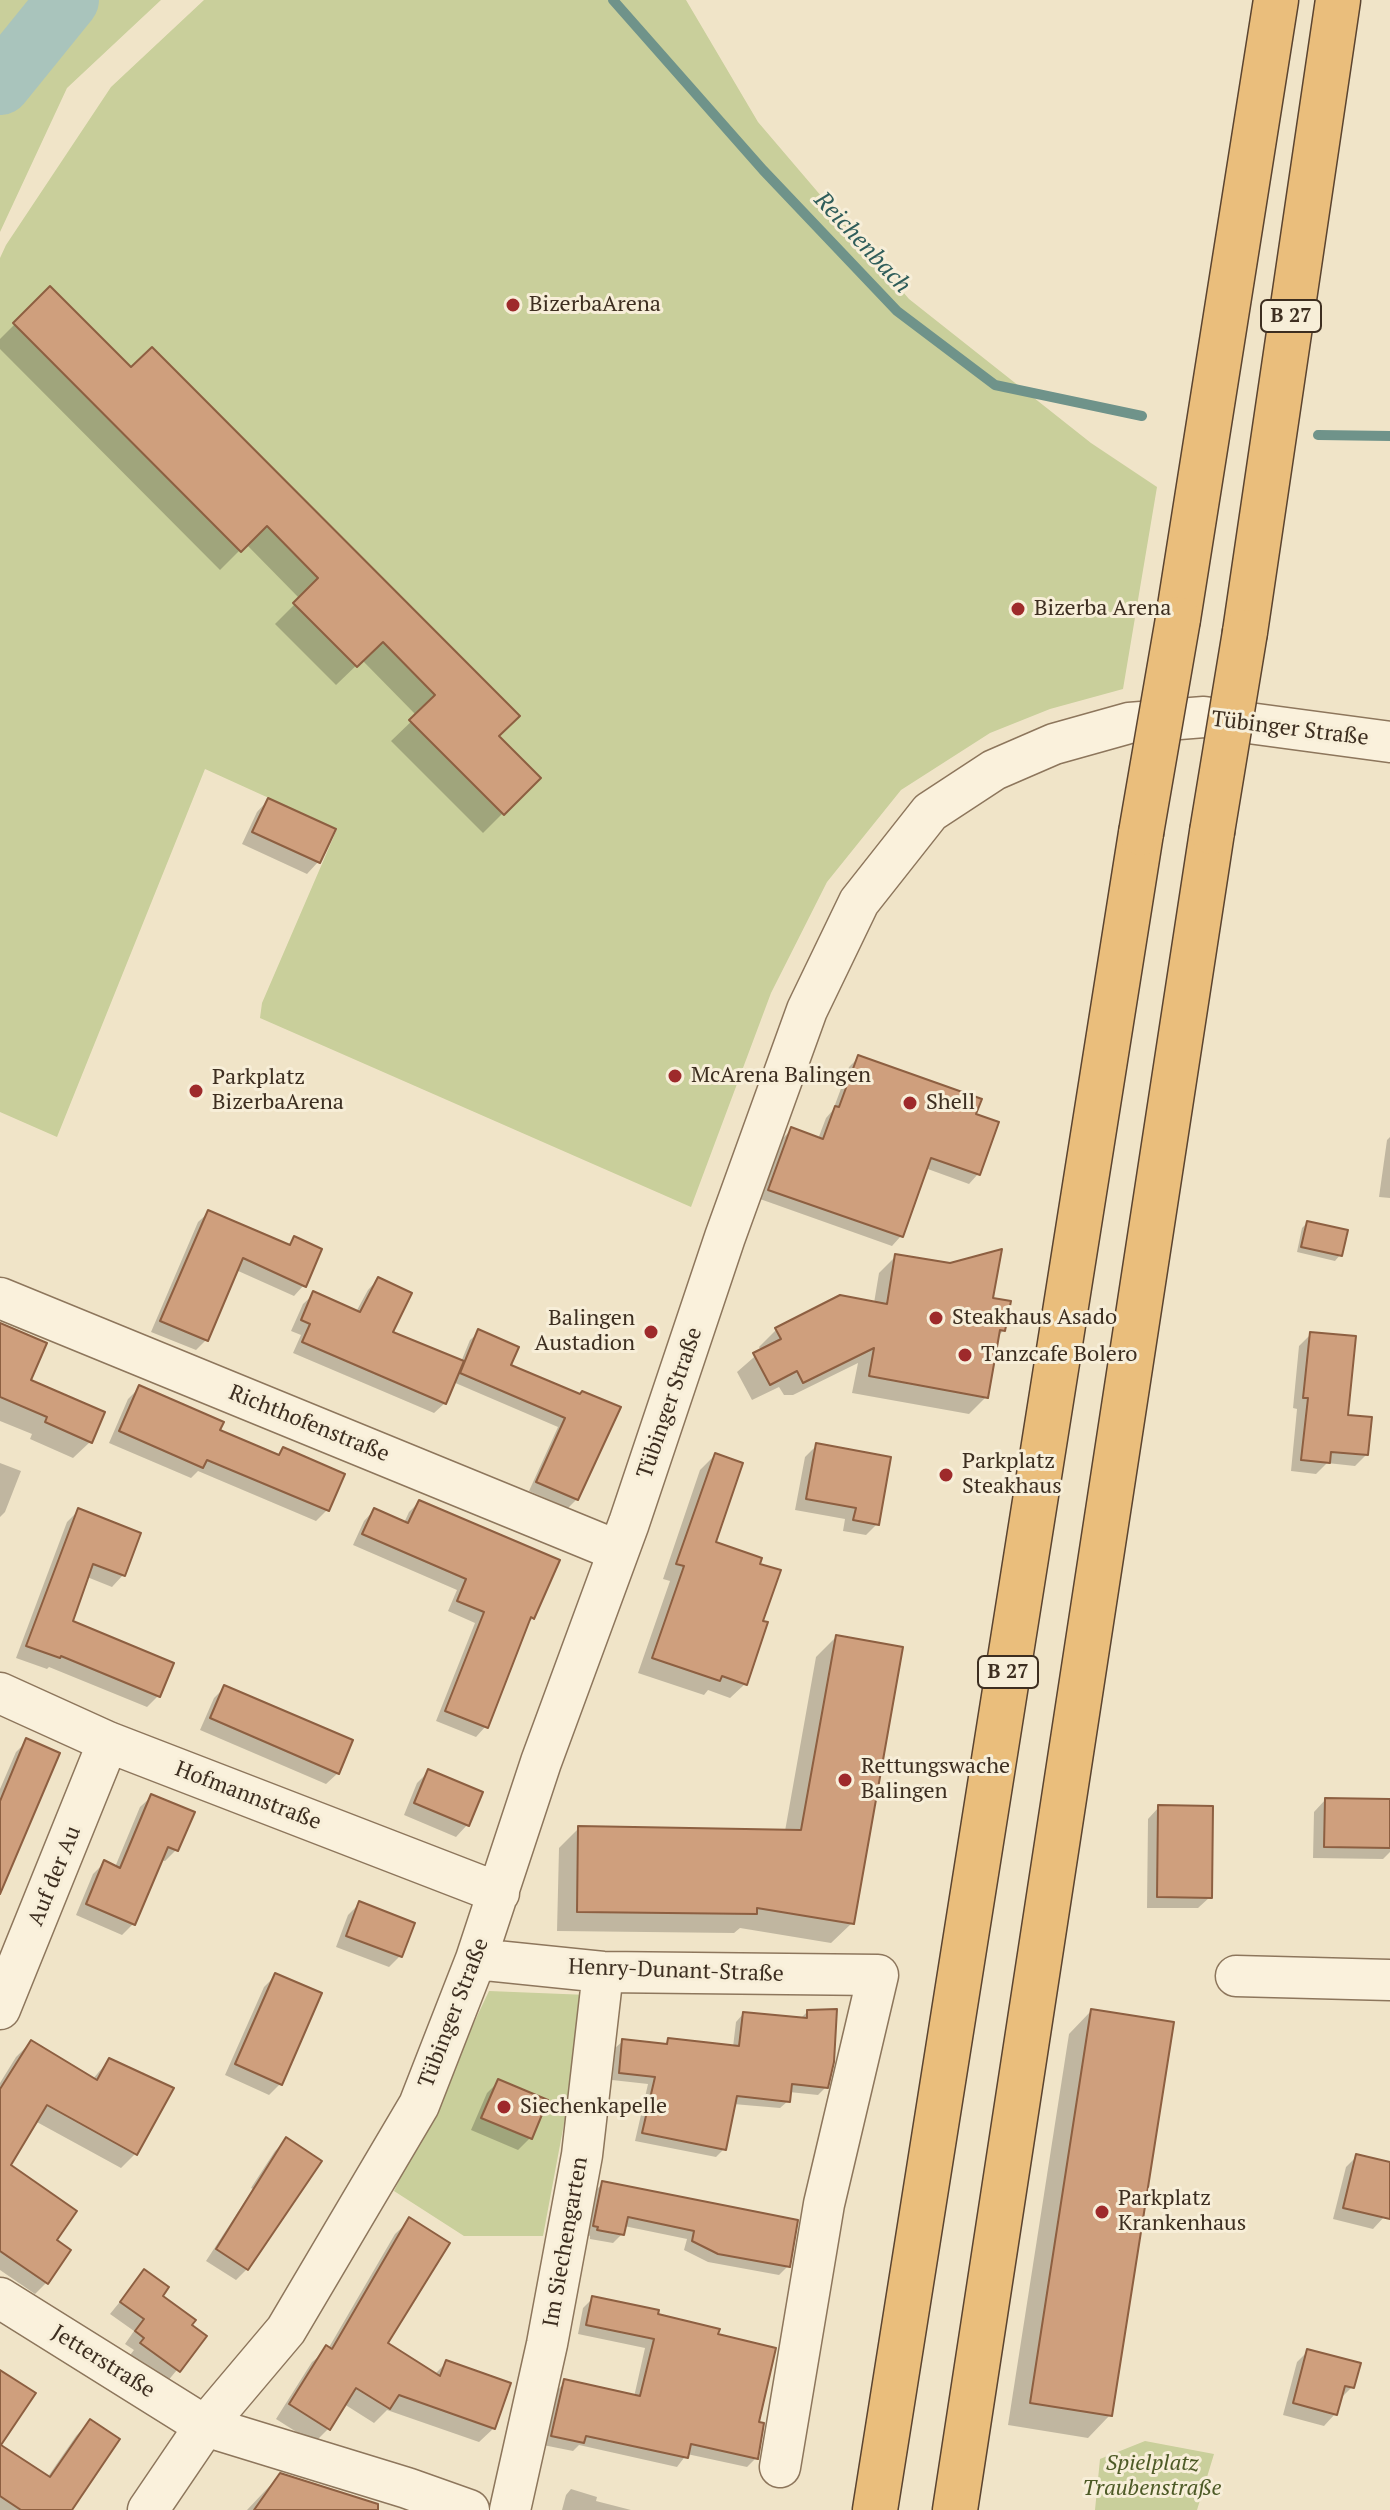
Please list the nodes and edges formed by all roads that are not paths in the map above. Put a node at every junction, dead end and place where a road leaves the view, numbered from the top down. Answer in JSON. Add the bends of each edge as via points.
{"nodes":[{"id":1,"x":1338,"y":0,"type":"edge"},
{"id":2,"x":1274,"y":3,"type":"edge"},
{"id":3,"x":1390,"y":742,"type":"edge"},
{"id":4,"x":0,"y":1298,"type":"edge"},
{"id":5,"x":618,"y":1551,"type":"junction"},
{"id":6,"x":0,"y":1693,"type":"edge"},
{"id":7,"x":108,"y":1742,"type":"junction"},
{"id":8,"x":499,"y":1893,"type":"junction"},
{"id":9,"x":476,"y":1959,"type":"junction"},
{"id":10,"x":603,"y":1972,"type":"junction"},
{"id":11,"x":1236,"y":1976,"type":"dead end"},
{"id":12,"x":1390,"y":1980,"type":"edge"},
{"id":13,"x":0,"y":2009,"type":"edge"},
{"id":14,"x":0,"y":2298,"type":"edge"},
{"id":15,"x":205,"y":2426,"type":"junction"},
{"id":16,"x":780,"y":2467,"type":"dead end"},
{"id":17,"x":148,"y":2510,"type":"edge"},
{"id":18,"x":469,"y":2510,"type":"edge"},
{"id":19,"x":510,"y":2510,"type":"edge"},
{"id":20,"x":875,"y":2510,"type":"edge"},
{"id":21,"x":955,"y":2510,"type":"edge"}],
"edges":[{"from":1,"to":21,"type":"highway","number":"B 27","bridge":true},
{"from":2,"to":20,"type":"highway","number":"B 27","bridge":true},
{"from":3,"to":5,"type":"street","name":"Tübinger Straße","via":[[1204,717],[1129,723],[1054,744],[994,770],[930,812],[859,902],[807,1010]]},
{"from":4,"to":5,"type":"street","name":"Richthofenstraße"},
{"from":5,"to":8,"type":"street","name":"Tübinger Straße"},
{"from":6,"to":7,"type":"street","name":"Hofmannstraße"},
{"from":7,"to":8,"type":"street","name":"Hofmannstraße"},
{"from":7,"to":13,"type":"street","name":"Auf der Au"},
{"from":8,"to":9,"type":"street","name":"Tübinger Straße"},
{"from":9,"to":10,"type":"street","name":"Henry-Dunant-Straße"},
{"from":9,"to":15,"type":"street","name":"Tübinger Straße","via":[[419,2105],[286,2330]]},
{"from":10,"to":16,"type":"street","name":"Henry-Dunant-Straße","via":[[878,1975],[824,2204]]},
{"from":10,"to":19,"type":"street","name":"Im Siechengarten","via":[[582,2155]]},
{"from":11,"to":12,"type":"street"},
{"from":14,"to":15,"type":"street","name":"Jetterstraße"},
{"from":15,"to":17,"type":"street","name":"Tübinger Straße"},
{"from":15,"to":18,"type":"street"}]}
